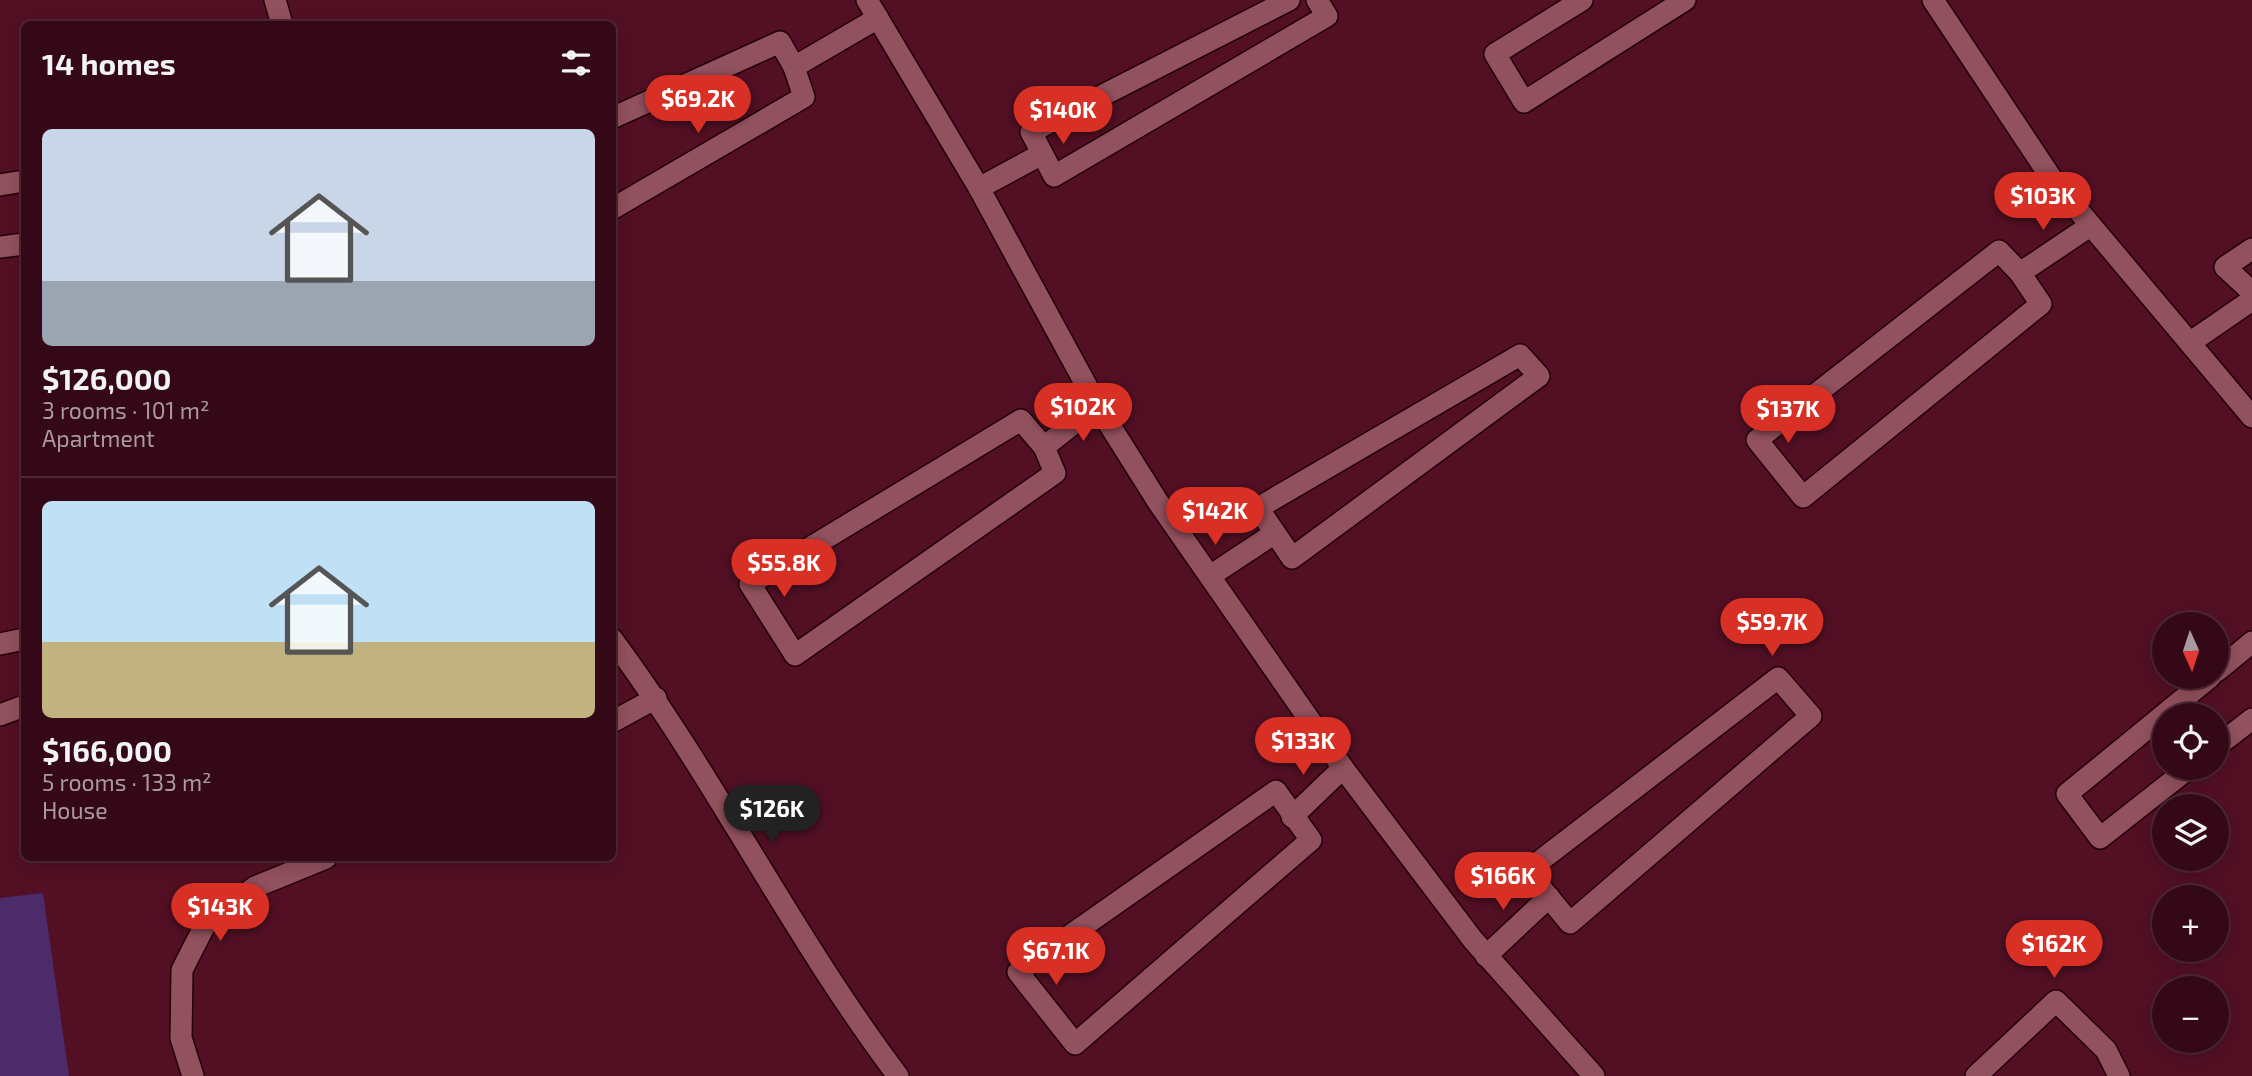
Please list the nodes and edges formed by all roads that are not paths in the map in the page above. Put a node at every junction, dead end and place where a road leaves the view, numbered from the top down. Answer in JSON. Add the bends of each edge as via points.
{"nodes":[{"id":1,"x":275,"y":0,"type":"edge"},
{"id":2,"x":867,"y":0,"type":"edge"},
{"id":3,"x":1289,"y":0,"type":"edge"},
{"id":4,"x":1317,"y":0,"type":"edge"},
{"id":5,"x":1582,"y":0,"type":"edge"},
{"id":6,"x":1685,"y":0,"type":"edge"},
{"id":7,"x":1933,"y":0,"type":"edge"},
{"id":8,"x":878,"y":19,"type":"junction"},
{"id":9,"x":281,"y":21,"type":"edge"},
{"id":10,"x":794,"y":67,"type":"junction"},
{"id":11,"x":616,"y":116,"type":"edge"},
{"id":12,"x":1042,"y":154,"type":"junction"},
{"id":13,"x":21,"y":181,"type":"edge"},
{"id":14,"x":0,"y":184,"type":"edge"},
{"id":15,"x":979,"y":188,"type":"junction"},
{"id":16,"x":616,"y":207,"type":"edge"},
{"id":17,"x":2090,"y":226,"type":"junction"},
{"id":18,"x":21,"y":244,"type":"edge"},
{"id":19,"x":0,"y":247,"type":"edge"},
{"id":20,"x":2252,"y":249,"type":"edge"},
{"id":21,"x":2020,"y":273,"type":"junction"},
{"id":22,"x":2252,"y":292,"type":"edge"},
{"id":23,"x":2252,"y":300,"type":"edge"},
{"id":24,"x":2191,"y":342,"type":"junction"},
{"id":25,"x":1097,"y":405,"type":"junction"},
{"id":26,"x":2252,"y":417,"type":"edge"},
{"id":27,"x":1044,"y":447,"type":"junction"},
{"id":28,"x":1275,"y":533,"type":"junction"},
{"id":29,"x":1210,"y":576,"type":"junction"},
{"id":30,"x":21,"y":640,"type":"edge"},
{"id":31,"x":2252,"y":642,"type":"edge"},
{"id":32,"x":0,"y":644,"type":"edge"},
{"id":33,"x":616,"y":644,"type":"edge"},
{"id":34,"x":2230,"y":660,"type":"edge"},
{"id":35,"x":2194,"y":690,"type":"edge"},
{"id":36,"x":656,"y":698,"type":"junction"},
{"id":37,"x":2178,"y":703,"type":"edge"},
{"id":38,"x":21,"y":707,"type":"edge"},
{"id":39,"x":0,"y":715,"type":"edge"},
{"id":40,"x":2252,"y":719,"type":"edge"},
{"id":41,"x":616,"y":720,"type":"edge"},
{"id":42,"x":2152,"y":724,"type":"edge"},
{"id":43,"x":2229,"y":737,"type":"edge"},
{"id":44,"x":1343,"y":768,"type":"junction"},
{"id":45,"x":2174,"y":780,"type":"edge"},
{"id":46,"x":1293,"y":817,"type":"junction"},
{"id":47,"x":319,"y":861,"type":"edge"},
{"id":48,"x":1549,"y":897,"type":"junction"},
{"id":49,"x":1486,"y":956,"type":"junction"},
{"id":50,"x":193,"y":1076,"type":"edge"},
{"id":51,"x":898,"y":1076,"type":"edge"},
{"id":52,"x":1594,"y":1076,"type":"edge"},
{"id":53,"x":1976,"y":1076,"type":"edge"},
{"id":54,"x":2119,"y":1076,"type":"edge"}],
"edges":[{"from":1,"to":9,"type":"street"},
{"from":2,"to":8,"type":"street"},
{"from":3,"to":12,"type":"street","via":[[1031,132]]},
{"from":4,"to":12,"type":"street","via":[[1327,16],[1054,176]]},
{"from":5,"to":6,"type":"street","via":[[1494,54],[1524,102]]},
{"from":7,"to":17,"type":"street","via":[[2052,179]]},
{"from":8,"to":10,"type":"street"},
{"from":8,"to":15,"type":"street"},
{"from":10,"to":11,"type":"street","via":[[780,42]]},
{"from":10,"to":16,"type":"street","via":[[804,97]]},
{"from":12,"to":15,"type":"street"},
{"from":13,"to":14,"type":"street"},
{"from":15,"to":25,"type":"street"},
{"from":17,"to":21,"type":"street"},
{"from":17,"to":24,"type":"street"},
{"from":18,"to":19,"type":"street"},
{"from":20,"to":22,"type":"street","via":[[2225,267]]},
{"from":21,"to":21,"type":"street","via":[[2041,304],[1803,497],[1757,440],[1999,251]]},
{"from":23,"to":24,"type":"street"},
{"from":24,"to":26,"type":"street"},
{"from":25,"to":27,"type":"street"},
{"from":25,"to":29,"type":"street"},
{"from":27,"to":27,"type":"street","via":[[1055,473],[795,655],[750,584],[1021,420]]},
{"from":28,"to":28,"type":"street","via":[[1258,508],[1520,355],[1539,376],[1292,558]]},
{"from":28,"to":29,"type":"street"},
{"from":29,"to":44,"type":"street"},
{"from":30,"to":32,"type":"street"},
{"from":31,"to":34,"type":"street"},
{"from":33,"to":36,"type":"street"},
{"from":35,"to":37,"type":"street"},
{"from":36,"to":41,"type":"street"},
{"from":36,"to":51,"type":"street","via":[[856,1020]]},
{"from":38,"to":39,"type":"street"},
{"from":40,"to":43,"type":"street"},
{"from":42,"to":45,"type":"street","via":[[2067,794],[2100,838]]},
{"from":44,"to":46,"type":"street"},
{"from":44,"to":49,"type":"street"},
{"from":46,"to":46,"type":"street","via":[[1311,840],[1075,1044],[1018,972],[1276,791]]},
{"from":47,"to":50,"type":"street","via":[[255,887],[206,923],[182,970],[181,1038]]},
{"from":48,"to":48,"type":"street","via":[[1570,923],[1811,716],[1779,678],[1527,871]]},
{"from":48,"to":49,"type":"street"},
{"from":49,"to":52,"type":"street"},
{"from":53,"to":54,"type":"street","via":[[2056,1001],[2106,1050]]}]}
